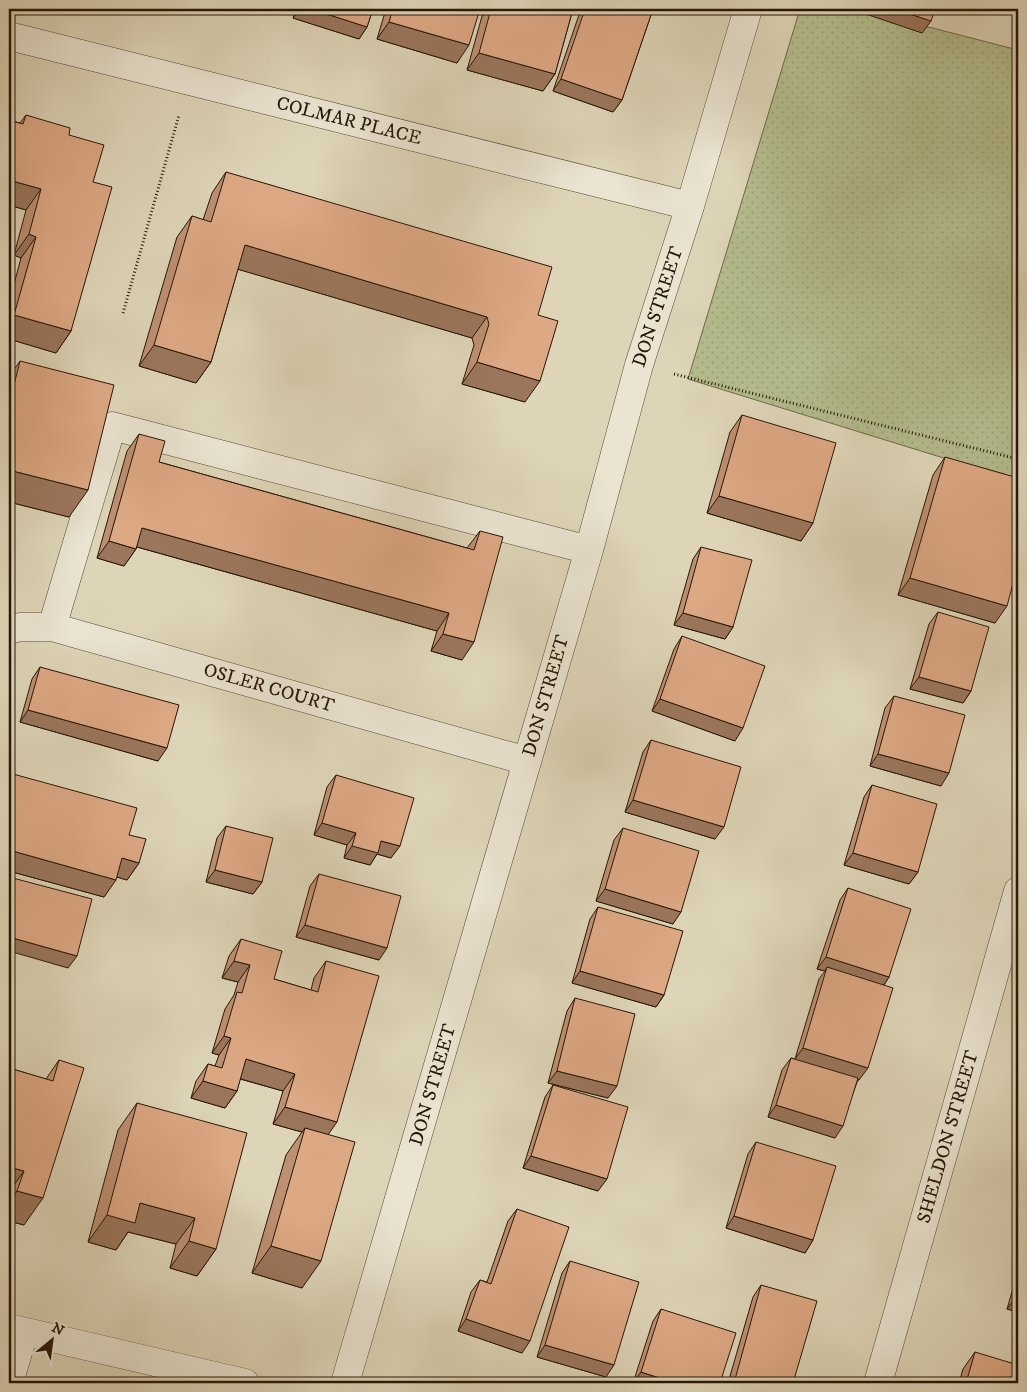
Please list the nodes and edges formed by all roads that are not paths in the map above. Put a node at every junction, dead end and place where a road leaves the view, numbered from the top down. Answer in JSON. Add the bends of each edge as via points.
{"nodes":[{"id":1,"x":748,"y":9,"type":"edge"},
{"id":2,"x":9,"y":36,"type":"edge"},
{"id":3,"x":690,"y":206,"type":"junction"},
{"id":4,"x":589,"y":550,"type":"junction"},
{"id":5,"x":52,"y":627,"type":"junction"},
{"id":6,"x":9,"y":630,"type":"edge"},
{"id":7,"x":527,"y":761,"type":"junction"},
{"id":8,"x":1018,"y":890,"type":"edge"},
{"id":9,"x":17,"y":1330,"type":"edge"},
{"id":10,"x":9,"y":1383,"type":"edge"},
{"id":11,"x":245,"y":1383,"type":"edge"},
{"id":12,"x":345,"y":1383,"type":"edge"},
{"id":13,"x":878,"y":1383,"type":"edge"}],
"edges":[{"from":1,"to":3,"type":"street","name":"DON STREET"},
{"from":2,"to":3,"type":"street","name":"COLMAR PLACE"},
{"from":3,"to":4,"type":"street","name":"DON STREET","via":[[639,365]]},
{"from":4,"to":5,"type":"street","via":[[112,426]]},
{"from":4,"to":7,"type":"street","name":"DON STREET"},
{"from":5,"to":6,"type":"street","name":"OSLER COURT"},
{"from":5,"to":7,"type":"street","name":"OSLER COURT"},
{"from":7,"to":12,"type":"street","name":"DON STREET"},
{"from":8,"to":13,"type":"street","name":"SHELDON STREET"},
{"from":9,"to":10,"type":"street"},
{"from":9,"to":11,"type":"street"}]}
